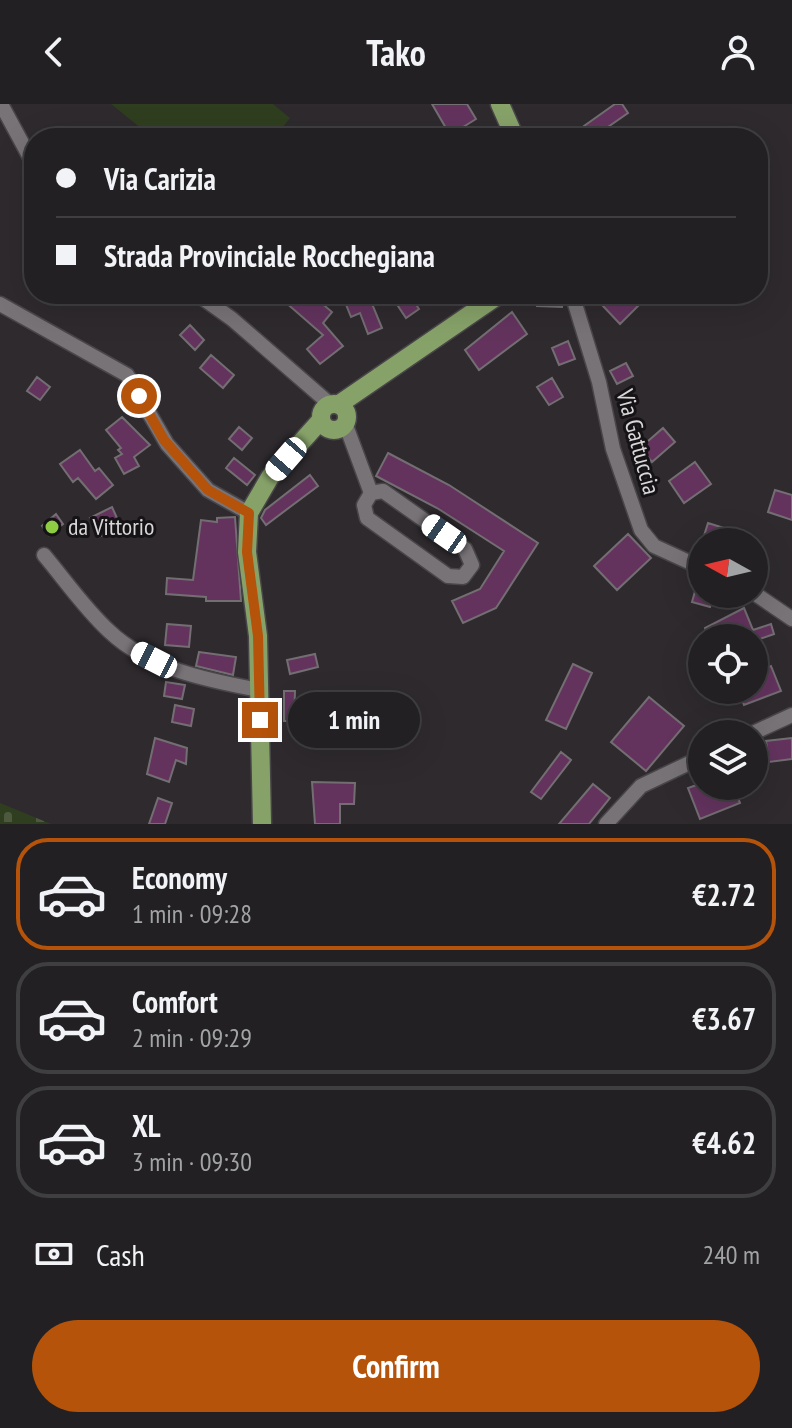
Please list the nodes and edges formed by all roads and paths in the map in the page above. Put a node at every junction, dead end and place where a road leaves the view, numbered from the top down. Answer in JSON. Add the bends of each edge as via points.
{"nodes":[{"id":1,"x":1,"y":104,"type":"edge"},
{"id":2,"x":500,"y":104,"type":"edge"},
{"id":3,"x":511,"y":128,"type":"edge"},
{"id":4,"x":24,"y":147,"type":"edge"},
{"id":5,"x":0,"y":304,"type":"edge"},
{"id":6,"x":211,"y":304,"type":"edge"},
{"id":7,"x":486,"y":304,"type":"edge"},
{"id":8,"x":575,"y":304,"type":"edge"},
{"id":9,"x":333,"y":417,"type":"junction"},
{"id":10,"x":371,"y":493,"type":"junction"},
{"id":11,"x":249,"y":513,"type":"junction"},
{"id":12,"x":44,"y":555,"type":"dead end"},
{"id":13,"x":688,"y":562,"type":"edge"},
{"id":14,"x":768,"y":603,"type":"edge"},
{"id":15,"x":792,"y":619,"type":"edge"},
{"id":16,"x":259,"y":690,"type":"junction"},
{"id":17,"x":792,"y":715,"type":"edge"},
{"id":18,"x":768,"y":726,"type":"edge"},
{"id":19,"x":688,"y":764,"type":"edge"},
{"id":20,"x":262,"y":824,"type":"edge"},
{"id":21,"x":606,"y":824,"type":"edge"}],
"edges":[{"from":1,"to":4,"type":"street"},
{"from":2,"to":3,"type":"main road"},
{"from":5,"to":11,"type":"street","via":[[127,375],[164,440],[208,490]]},
{"from":6,"to":9,"type":"street"},
{"from":7,"to":9,"type":"main road"},
{"from":8,"to":13,"type":"street","name":"Via Gattuccia","via":[[613,449],[641,530],[654,546]]},
{"from":9,"to":10,"type":"street"},
{"from":9,"to":11,"type":"main road","via":[[270,477]]},
{"from":10,"to":10,"type":"street","via":[[364,505],[367,518],[448,576],[463,577],[472,565],[465,549],[383,491]]},
{"from":11,"to":16,"type":"main road","via":[[247,552]]},
{"from":12,"to":16,"type":"street","via":[[111,633],[140,653],[169,668]]},
{"from":14,"to":15,"type":"street"},
{"from":16,"to":20,"type":"main road"},
{"from":17,"to":18,"type":"street"},
{"from":19,"to":21,"type":"street","via":[[641,786]]}]}
